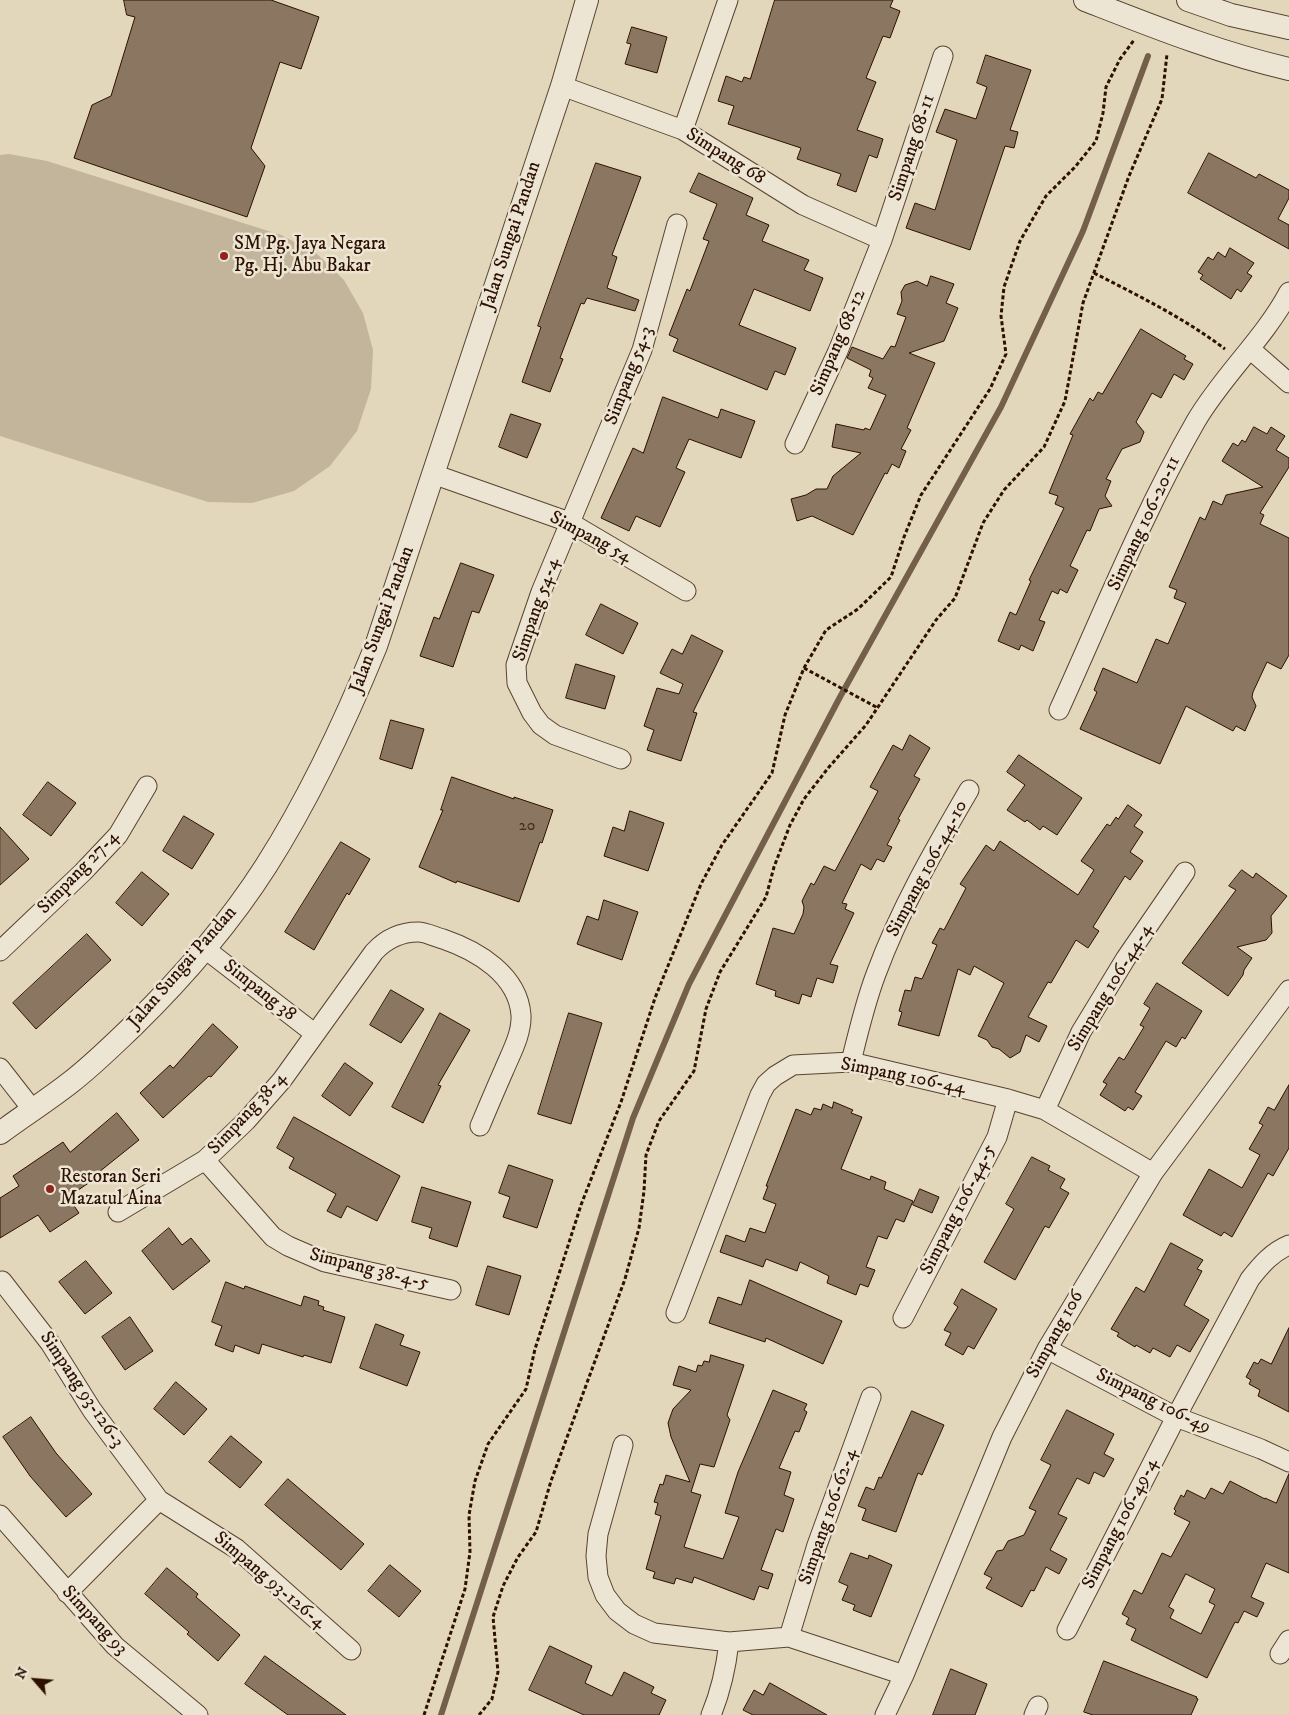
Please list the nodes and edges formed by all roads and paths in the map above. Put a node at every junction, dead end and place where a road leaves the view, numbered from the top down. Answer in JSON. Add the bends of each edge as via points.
{"nodes":[{"id":1,"x":587,"y":0,"type":"edge"},
{"id":2,"x":728,"y":0,"type":"edge"},
{"id":3,"x":1085,"y":0,"type":"edge"},
{"id":4,"x":1188,"y":0,"type":"edge"},
{"id":5,"x":1289,"y":28,"type":"edge"},
{"id":6,"x":1142,"y":37,"type":"dead end"},
{"id":7,"x":1162,"y":46,"type":"dead end"},
{"id":8,"x":943,"y":56,"type":"dead end"},
{"id":9,"x":1289,"y":69,"type":"edge"},
{"id":10,"x":562,"y":86,"type":"junction"},
{"id":11,"x":683,"y":130,"type":"junction"},
{"id":12,"x":677,"y":224,"type":"dead end"},
{"id":13,"x":882,"y":240,"type":"junction"},
{"id":14,"x":1094,"y":273,"type":"junction"},
{"id":15,"x":1289,"y":292,"type":"edge"},
{"id":16,"x":1245,"y":355,"type":"junction"},
{"id":17,"x":1289,"y":383,"type":"edge"},
{"id":18,"x":795,"y":444,"type":"dead end"},
{"id":19,"x":434,"y":474,"type":"junction"},
{"id":20,"x":569,"y":522,"type":"junction"},
{"id":21,"x":686,"y":590,"type":"dead end"},
{"id":22,"x":804,"y":668,"type":"junction"},
{"id":23,"x":878,"y":708,"type":"junction"},
{"id":24,"x":1059,"y":710,"type":"dead end"},
{"id":25,"x":621,"y":759,"type":"dead end"},
{"id":26,"x":147,"y":786,"type":"dead end"},
{"id":27,"x":970,"y":790,"type":"dead end"},
{"id":28,"x":1185,"y":872,"type":"dead end"},
{"id":29,"x":204,"y":948,"type":"junction"},
{"id":30,"x":0,"y":951,"type":"edge"},
{"id":31,"x":1289,"y":990,"type":"edge"},
{"id":32,"x":314,"y":1033,"type":"junction"},
{"id":33,"x":851,"y":1062,"type":"junction"},
{"id":34,"x":0,"y":1068,"type":"edge"},
{"id":35,"x":1008,"y":1099,"type":"junction"},
{"id":36,"x":32,"y":1109,"type":"junction"},
{"id":37,"x":1045,"y":1110,"type":"junction"},
{"id":38,"x":480,"y":1126,"type":"dead end"},
{"id":39,"x":0,"y":1133,"type":"edge"},
{"id":40,"x":204,"y":1160,"type":"junction"},
{"id":41,"x":1153,"y":1172,"type":"junction"},
{"id":42,"x":118,"y":1212,"type":"dead end"},
{"id":43,"x":1289,"y":1245,"type":"edge"},
{"id":44,"x":2,"y":1281,"type":"dead end"},
{"id":45,"x":451,"y":1290,"type":"dead end"},
{"id":46,"x":676,"y":1313,"type":"dead end"},
{"id":47,"x":903,"y":1318,"type":"dead end"},
{"id":48,"x":1047,"y":1349,"type":"junction"},
{"id":49,"x":871,"y":1397,"type":"dead end"},
{"id":50,"x":1176,"y":1418,"type":"junction"},
{"id":51,"x":623,"y":1445,"type":"dead end"},
{"id":52,"x":1289,"y":1462,"type":"edge"},
{"id":53,"x":159,"y":1500,"type":"junction"},
{"id":54,"x":0,"y":1516,"type":"edge"},
{"id":55,"x":67,"y":1593,"type":"junction"},
{"id":56,"x":1067,"y":1630,"type":"dead end"},
{"id":57,"x":789,"y":1638,"type":"junction"},
{"id":58,"x":729,"y":1642,"type":"junction"},
{"id":59,"x":352,"y":1650,"type":"dead end"},
{"id":60,"x":904,"y":1675,"type":"junction"},
{"id":61,"x":198,"y":1715,"type":"edge"},
{"id":62,"x":424,"y":1715,"type":"edge"},
{"id":63,"x":479,"y":1715,"type":"edge"},
{"id":64,"x":711,"y":1715,"type":"edge"},
{"id":65,"x":885,"y":1715,"type":"edge"}],
"edges":[{"from":1,"to":10,"type":"street","name":"Jalan Sungai Pandan"},
{"from":2,"to":11,"type":"street"},
{"from":3,"to":9,"type":"street","via":[[1177,36]]},
{"from":4,"to":5,"type":"street","via":[[1231,15]]},
{"from":6,"to":22,"type":"path","via":[[1134,40],[1120,59],[1106,86],[1096,141],[1046,196],[1020,241],[1004,287],[1001,316],[1006,354],[990,389],[921,496],[891,577],[858,609],[826,630]]},
{"from":7,"to":14,"type":"path","via":[[1167,54],[1162,99],[1129,176]]},
{"from":8,"to":13,"type":"street","name":"Simpang 68-11"},
{"from":10,"to":11,"type":"street","name":"Simpang 68"},
{"from":10,"to":19,"type":"street","name":"Jalan Sungai Pandan"},
{"from":11,"to":13,"type":"street","name":"Simpang 68","via":[[803,205]]},
{"from":12,"to":20,"type":"street","name":"Simpang 54-3","via":[[642,350]]},
{"from":13,"to":18,"type":"street","name":"Simpang 68-12","via":[[838,351]]},
{"from":14,"to":16,"type":"path"},
{"from":14,"to":23,"type":"path","via":[[1083,303],[1065,401],[1044,447],[1004,490],[983,523],[955,598],[936,620]]},
{"from":15,"to":16,"type":"street","name":"Simpang 106-20-11","via":[[1280,310]]},
{"from":16,"to":17,"type":"street"},
{"from":16,"to":24,"type":"street","name":"Simpang 106-20-11","via":[[1216,389],[1175,459]]},
{"from":19,"to":20,"type":"street","name":"Simpang 54"},
{"from":19,"to":29,"type":"street","name":"Jalan Sungai Pandan","via":[[376,646],[328,756],[266,866]]},
{"from":20,"to":21,"type":"street","name":"Simpang 54"},
{"from":20,"to":25,"type":"street","name":"Simpang 54-4","via":[[520,649],[516,665],[517,683],[532,713],[548,730]]},
{"from":22,"to":23,"type":"path"},
{"from":22,"to":62,"type":"path","via":[[785,715],[772,773],[722,844],[698,892],[655,998],[621,1102],[581,1205],[535,1349],[526,1389],[488,1444],[475,1481],[469,1515],[470,1552],[465,1589]]},
{"from":23,"to":63,"type":"path","via":[[804,799],[790,825],[766,897],[720,972],[706,1009],[694,1071],[659,1121],[646,1155],[639,1228],[625,1278],[551,1481],[536,1532],[518,1557],[493,1617],[498,1672],[492,1699]]},
{"from":26,"to":30,"type":"street","name":"Simpang 27-4","via":[[118,835]]},
{"from":27,"to":33,"type":"street","name":"Simpang 106-44-10","via":[[926,864],[892,933],[861,1020]]},
{"from":28,"to":37,"type":"street","name":"Simpang 106-44-4","via":[[1126,958],[1081,1032]]},
{"from":29,"to":32,"type":"street","name":"Simpang 38"},
{"from":29,"to":36,"type":"street","name":"Jalan Sungai Pandan","via":[[157,1002],[108,1050],[71,1082]]},
{"from":31,"to":41,"type":"street","name":"Simpang 106"},
{"from":32,"to":38,"type":"street","name":"Simpang 38-4","via":[[374,952],[394,937],[420,932],[472,952],[505,977],[513,988],[521,1016],[518,1035]]},
{"from":32,"to":40,"type":"street","name":"Simpang 38-4","via":[[282,1080],[246,1121]]},
{"from":33,"to":35,"type":"street","name":"Simpang 106-44"},
{"from":33,"to":46,"type":"street","name":"Simpang 106-44","via":[[793,1064],[766,1084],[753,1110]]},
{"from":34,"to":36,"type":"street"},
{"from":35,"to":37,"type":"street","name":"Simpang 106-44"},
{"from":35,"to":47,"type":"street","name":"Simpang 106-44-5","via":[[997,1137]]},
{"from":36,"to":39,"type":"street","name":"Jalan Sungai Pandan"},
{"from":37,"to":41,"type":"street","name":"Simpang 106-44"},
{"from":40,"to":42,"type":"street","name":"Simpang 38-4"},
{"from":40,"to":45,"type":"street","name":"Simpang 38-4-5","via":[[273,1237],[306,1256]]},
{"from":41,"to":48,"type":"street","name":"Simpang 106"},
{"from":43,"to":50,"type":"street","name":"Simpang 106-49-4","via":[[1267,1259],[1250,1279]]},
{"from":44,"to":53,"type":"street","name":"Simpang 93-126-3","via":[[50,1343],[92,1410]]},
{"from":48,"to":50,"type":"street","name":"Simpang 106-49"},
{"from":48,"to":60,"type":"street","name":"Simpang 106","via":[[1002,1437]]},
{"from":49,"to":57,"type":"street","name":"Simpang 106-62-4","via":[[817,1545]]},
{"from":50,"to":52,"type":"street","name":"Simpang 106-49"},
{"from":50,"to":56,"type":"street","name":"Simpang 106-49-4"},
{"from":51,"to":58,"type":"street","via":[[598,1534],[598,1577],[605,1595],[617,1611],[654,1633]]},
{"from":53,"to":55,"type":"street"},
{"from":53,"to":59,"type":"street","name":"Simpang 93-126-4","via":[[237,1549]]},
{"from":54,"to":55,"type":"street","name":"Simpang 93"},
{"from":55,"to":61,"type":"street","name":"Simpang 93","via":[[114,1646]]},
{"from":57,"to":58,"type":"street"},
{"from":57,"to":60,"type":"street"},
{"from":58,"to":64,"type":"street","via":[[726,1667]]},
{"from":60,"to":65,"type":"street","name":"Simpang 106"}]}
